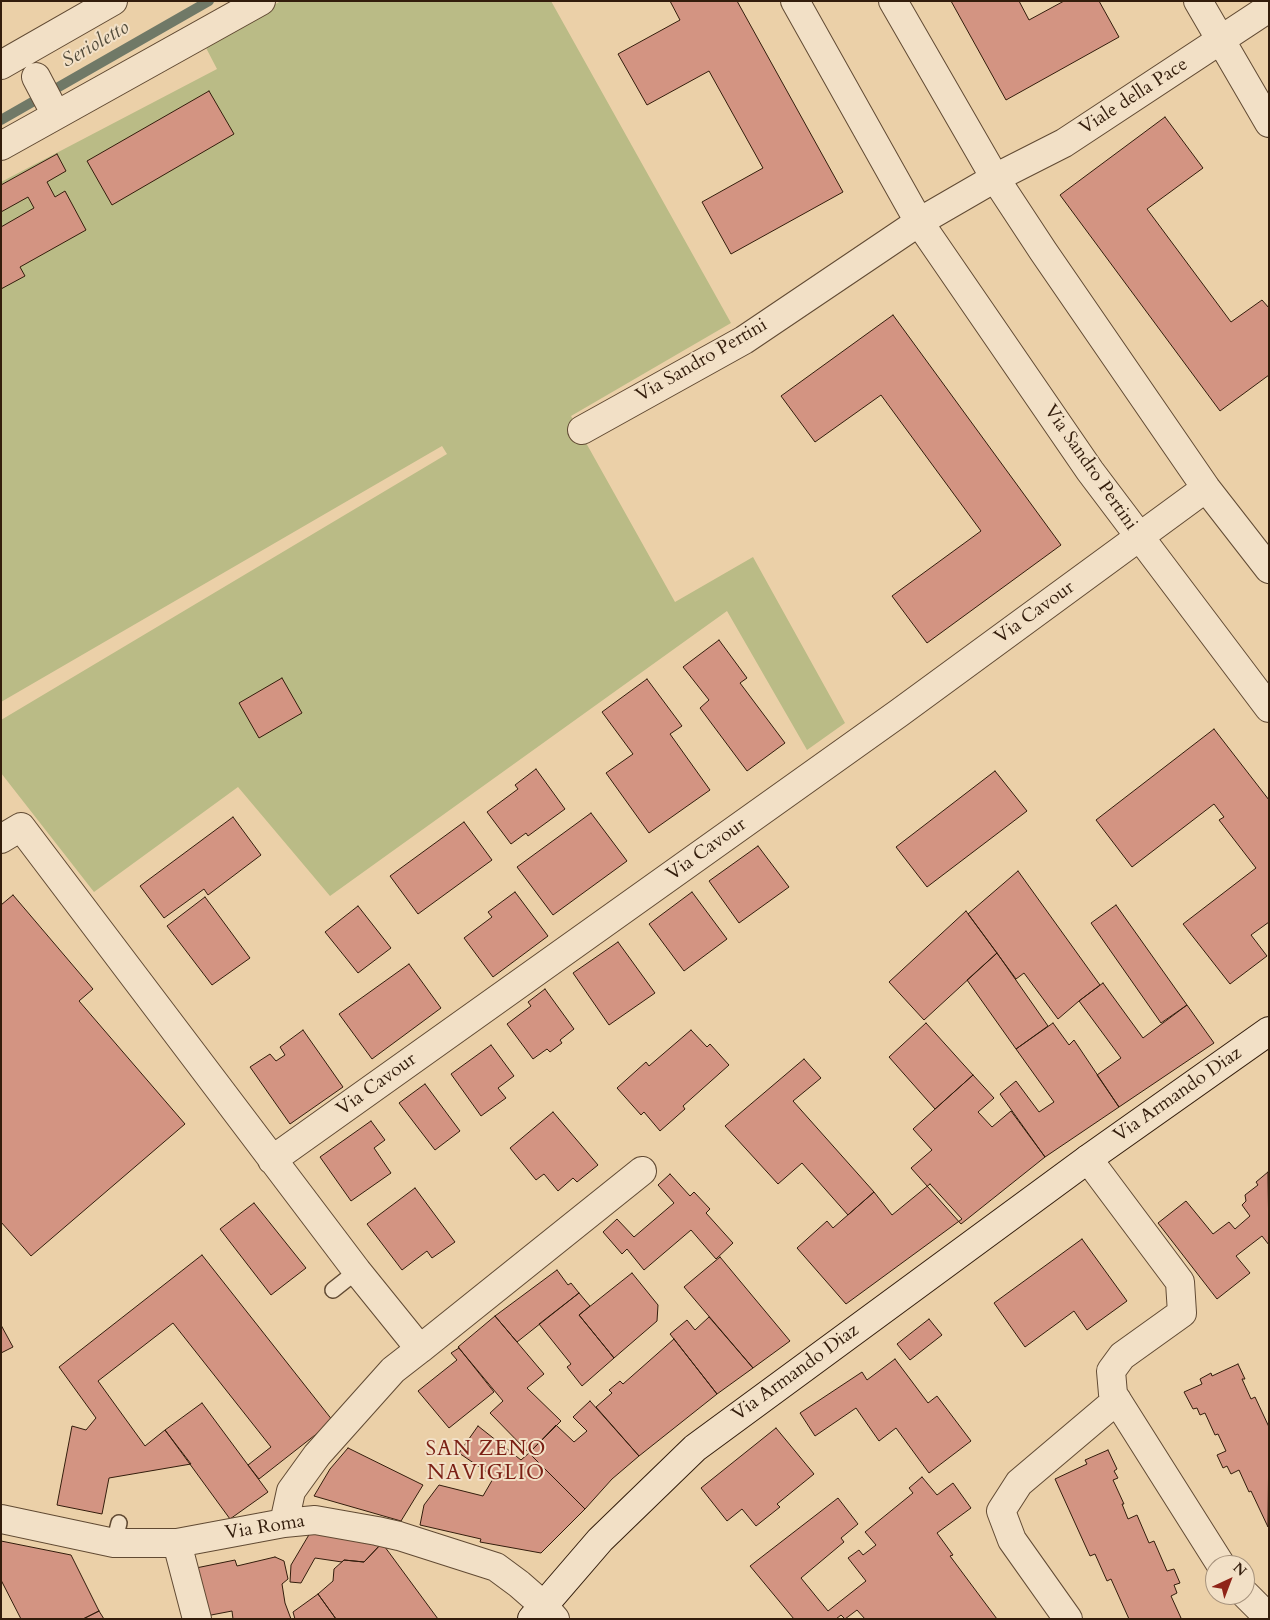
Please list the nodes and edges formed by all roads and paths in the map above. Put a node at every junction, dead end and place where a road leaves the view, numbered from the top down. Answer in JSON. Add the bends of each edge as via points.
{"nodes":[{"id":1,"x":113,"y":1,"type":"edge"},
{"id":2,"x":261,"y":1,"type":"edge"},
{"id":3,"x":795,"y":1,"type":"edge"},
{"id":4,"x":894,"y":1,"type":"edge"},
{"id":5,"x":1198,"y":1,"type":"edge"},
{"id":6,"x":1269,"y":8,"type":"edge"},
{"id":7,"x":1221,"y":40,"type":"junction"},
{"id":8,"x":1,"y":65,"type":"edge"},
{"id":9,"x":1269,"y":122,"type":"edge"},
{"id":10,"x":1,"y":146,"type":"edge"},
{"id":11,"x":995,"y":178,"type":"junction"},
{"id":12,"x":919,"y":222,"type":"junction"},
{"id":13,"x":582,"y":430,"type":"dead end"},
{"id":14,"x":1206,"y":488,"type":"junction"},
{"id":15,"x":1139,"y":538,"type":"junction"},
{"id":16,"x":1269,"y":569,"type":"edge"},
{"id":17,"x":1269,"y":708,"type":"edge"},
{"id":18,"x":1,"y":839,"type":"edge"},
{"id":19,"x":1269,"y":1031,"type":"edge"},
{"id":20,"x":1088,"y":1159,"type":"junction"},
{"id":21,"x":272,"y":1160,"type":"junction"},
{"id":22,"x":642,"y":1171,"type":"dead end"},
{"id":23,"x":356,"y":1271,"type":"junction"},
{"id":24,"x":333,"y":1290,"type":"dead end"},
{"id":25,"x":420,"y":1349,"type":"junction"},
{"id":26,"x":1117,"y":1400,"type":"junction"},
{"id":27,"x":1,"y":1518,"type":"edge"},
{"id":28,"x":284,"y":1523,"type":"junction"},
{"id":29,"x":177,"y":1543,"type":"junction"},
{"id":30,"x":1215,"y":1555,"type":"edge"},
{"id":31,"x":544,"y":1614,"type":"edge"},
{"id":32,"x":197,"y":1619,"type":"edge"},
{"id":33,"x":1068,"y":1619,"type":"edge"}],
"edges":[{"from":1,"to":8,"type":"street"},
{"from":2,"to":10,"type":"street","via":[[46,95]]},
{"from":3,"to":12,"type":"street","name":"Via Sandro Pertini"},
{"from":4,"to":11,"type":"street"},
{"from":5,"to":7,"type":"street"},
{"from":6,"to":7,"type":"street","name":"Viale della Pace"},
{"from":7,"to":9,"type":"street"},
{"from":7,"to":11,"type":"street","name":"Viale della Pace","via":[[1064,143]]},
{"from":11,"to":12,"type":"street","name":"Via Sandro Pertini"},
{"from":11,"to":14,"type":"street"},
{"from":12,"to":13,"type":"street","name":"Via Sandro Pertini","via":[[744,340]]},
{"from":12,"to":15,"type":"street","name":"Via Sandro Pertini"},
{"from":14,"to":15,"type":"street","name":"Via Cavour"},
{"from":14,"to":16,"type":"street"},
{"from":15,"to":17,"type":"street","name":"Via Sandro Pertini"},
{"from":15,"to":21,"type":"street","name":"Via Cavour"},
{"from":18,"to":21,"type":"street","via":[[21,827]]},
{"from":19,"to":20,"type":"street","name":"Via Armando Diaz"},
{"from":20,"to":26,"type":"street","via":[[1180,1282],[1182,1313],[1122,1356],[1112,1371],[1113,1394]]},
{"from":20,"to":31,"type":"street","name":"Via Armando Diaz","via":[[695,1448],[600,1540]]},
{"from":21,"to":23,"type":"street"},
{"from":22,"to":25,"type":"street"},
{"from":23,"to":24,"type":"lane"},
{"from":23,"to":25,"type":"street"},
{"from":25,"to":28,"type":"street","via":[[393,1370],[317,1455],[290,1491]]},
{"from":26,"to":30,"type":"street"},
{"from":26,"to":33,"type":"street","via":[[1018,1483],[1001,1511],[1012,1540]]},
{"from":27,"to":29,"type":"street","name":"Via Roma"},
{"from":28,"to":29,"type":"street","name":"Via Roma","via":[[204,1532]]},
{"from":28,"to":31,"type":"street","name":"Via Roma","via":[[315,1520],[398,1536],[496,1568],[519,1584]]},
{"from":29,"to":32,"type":"street"}]}
